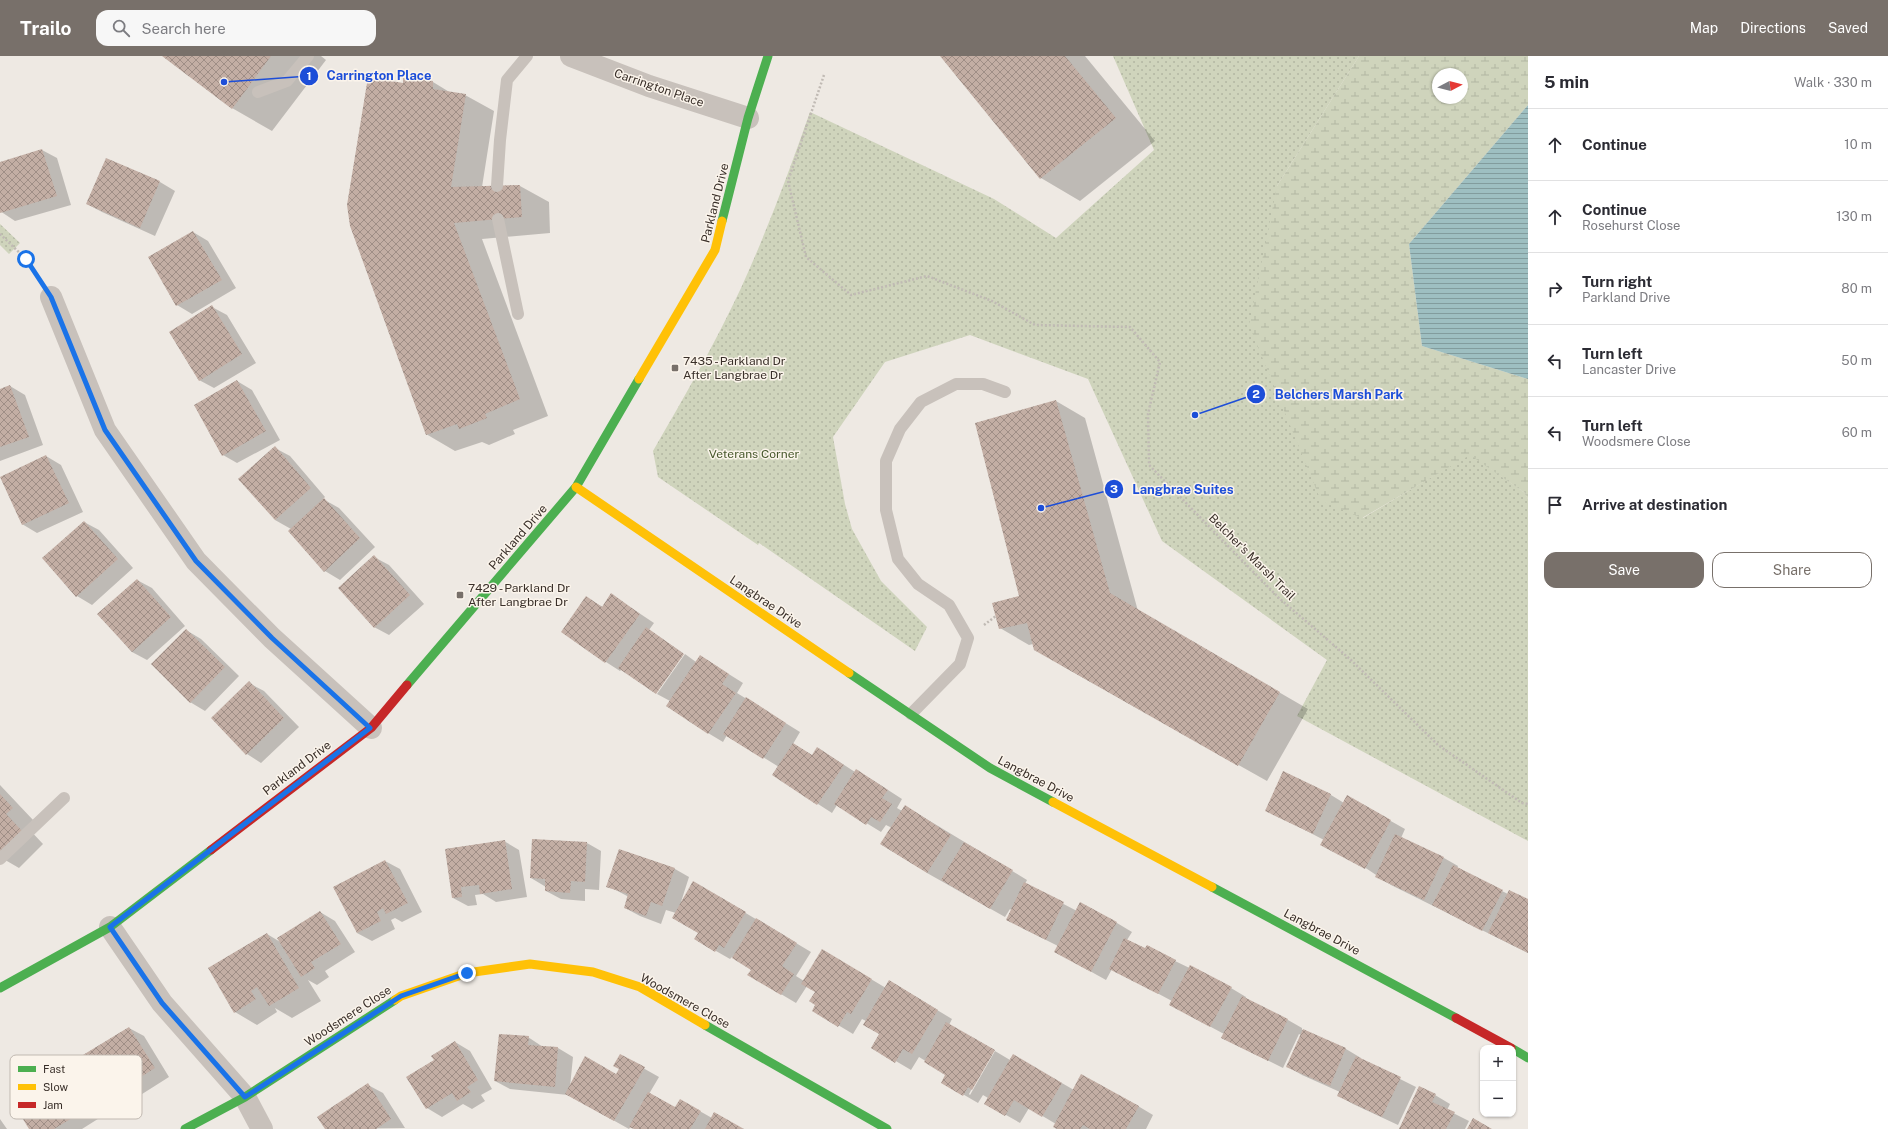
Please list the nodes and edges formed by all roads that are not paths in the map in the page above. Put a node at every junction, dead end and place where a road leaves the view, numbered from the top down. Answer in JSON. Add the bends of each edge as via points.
{"nodes":[{"id":1,"x":308,"y":56,"type":"edge"},
{"id":2,"x":527,"y":56,"type":"edge"},
{"id":3,"x":571,"y":56,"type":"edge"},
{"id":4,"x":768,"y":56,"type":"edge"},
{"id":5,"x":258,"y":92,"type":"dead end"},
{"id":6,"x":748,"y":118,"type":"junction"},
{"id":7,"x":497,"y":186,"type":"dead end"},
{"id":8,"x":498,"y":219,"type":"dead end"},
{"id":9,"x":51,"y":297,"type":"road end"},
{"id":10,"x":518,"y":314,"type":"dead end"},
{"id":11,"x":1005,"y":392,"type":"dead end"},
{"id":12,"x":576,"y":487,"type":"junction"},
{"id":13,"x":911,"y":714,"type":"junction"},
{"id":14,"x":370,"y":728,"type":"junction"},
{"id":15,"x":64,"y":798,"type":"dead end"},
{"id":16,"x":0,"y":859,"type":"edge"},
{"id":17,"x":110,"y":927,"type":"junction"},
{"id":18,"x":0,"y":988,"type":"edge"},
{"id":19,"x":1505,"y":1045,"type":"edge"},
{"id":20,"x":1516,"y":1051,"type":"edge"},
{"id":21,"x":1528,"y":1058,"type":"edge"},
{"id":22,"x":245,"y":1097,"type":"junction"},
{"id":23,"x":185,"y":1129,"type":"edge"},
{"id":24,"x":262,"y":1129,"type":"edge"},
{"id":25,"x":887,"y":1129,"type":"edge"}],
"edges":[{"from":1,"to":5,"type":"lane","via":[[287,81]]},
{"from":2,"to":7,"type":"lane","via":[[507,80]]},
{"from":3,"to":6,"type":"street","name":"Carrington Place","via":[[649,86]]},
{"from":4,"to":6,"type":"street","name":"Parkland Drive"},
{"from":6,"to":12,"type":"street","name":"Parkland Drive","via":[[715,250]]},
{"from":8,"to":10,"type":"lane"},
{"from":9,"to":14,"type":"street","via":[[105,430],[196,561],[272,638]]},
{"from":11,"to":13,"type":"lane","via":[[983,384],[956,384],[921,402],[900,429],[886,461],[886,510],[898,559],[918,584],[949,605],[968,638],[960,664]]},
{"from":12,"to":13,"type":"street","name":"Langbrae Drive"},
{"from":12,"to":14,"type":"street","name":"Parkland Drive"},
{"from":13,"to":19,"type":"street","name":"Langbrae Drive","via":[[990,768]]},
{"from":14,"to":17,"type":"street","name":"Parkland Drive"},
{"from":15,"to":16,"type":"lane"},
{"from":17,"to":18,"type":"street","name":"Parkland Drive"},
{"from":17,"to":22,"type":"street","via":[[162,1003]]},
{"from":20,"to":21,"type":"street","name":"Langbrae Drive"},
{"from":22,"to":23,"type":"street","name":"Woodsmere Close"},
{"from":22,"to":24,"type":"street"},
{"from":22,"to":25,"type":"street","name":"Woodsmere Close","via":[[401,996],[467,973],[530,964],[593,972],[640,987]]}]}
